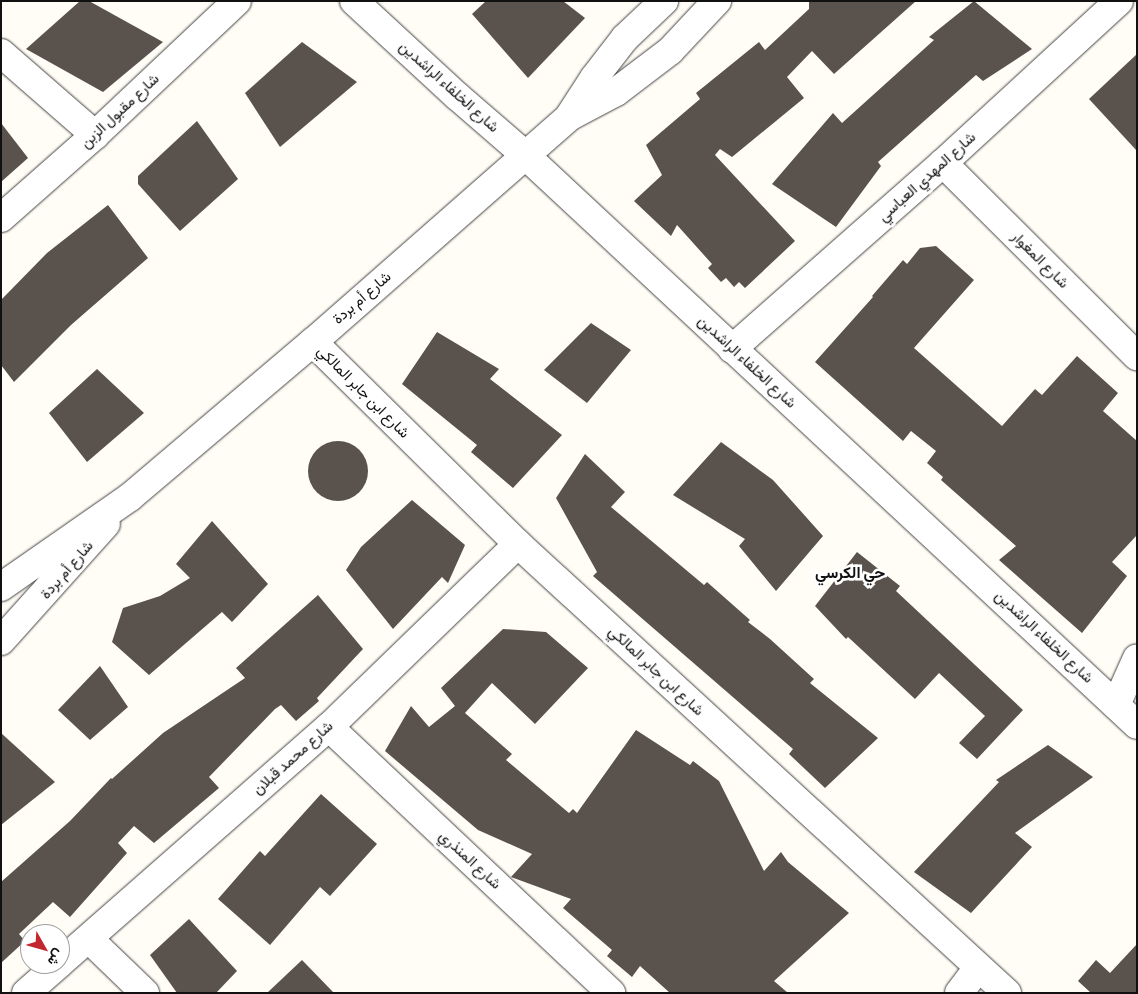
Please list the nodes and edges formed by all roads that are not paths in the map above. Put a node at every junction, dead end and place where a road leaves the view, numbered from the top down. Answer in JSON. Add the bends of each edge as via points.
{"nodes":[{"id":1,"x":237,"y":1,"type":"edge"},
{"id":2,"x":354,"y":1,"type":"edge"},
{"id":3,"x":664,"y":1,"type":"edge"},
{"id":4,"x":717,"y":1,"type":"edge"},
{"id":5,"x":1119,"y":1,"type":"edge"},
{"id":6,"x":1,"y":53,"type":"edge"},
{"id":7,"x":570,"y":116,"type":"junction"},
{"id":8,"x":95,"y":135,"type":"junction"},
{"id":9,"x":525,"y":155,"type":"junction"},
{"id":10,"x":943,"y":163,"type":"junction"},
{"id":11,"x":1,"y":218,"type":"edge"},
{"id":12,"x":313,"y":342,"type":"junction"},
{"id":13,"x":732,"y":349,"type":"junction"},
{"id":14,"x":1137,"y":356,"type":"edge"},
{"id":15,"x":130,"y":496,"type":"junction"},
{"id":16,"x":518,"y":544,"type":"junction"},
{"id":17,"x":1,"y":588,"type":"edge"},
{"id":18,"x":1,"y":641,"type":"edge"},
{"id":19,"x":1137,"y":658,"type":"edge"},
{"id":20,"x":1116,"y":705,"type":"junction"},
{"id":21,"x":1137,"y":725,"type":"edge"},
{"id":22,"x":329,"y":727,"type":"junction"},
{"id":23,"x":89,"y":939,"type":"junction"},
{"id":24,"x":70,"y":955,"type":"edge"},
{"id":25,"x":978,"y":968,"type":"junction"},
{"id":26,"x":48,"y":974,"type":"edge"},
{"id":27,"x":26,"y":993,"type":"edge"},
{"id":28,"x":145,"y":993,"type":"edge"},
{"id":29,"x":611,"y":993,"type":"edge"},
{"id":30,"x":959,"y":993,"type":"edge"},
{"id":31,"x":1006,"y":993,"type":"edge"}],
"edges":[{"from":1,"to":8,"type":"street","name":"شارع مقبول الزبن"},
{"from":2,"to":9,"type":"street","name":"شارع الخلفاء الراشدين"},
{"from":3,"to":7,"type":"street","name":"شارع أم بردة","via":[[625,38]]},
{"from":4,"to":7,"type":"street","name":"شارع أم بردة","via":[[670,52],[616,92]]},
{"from":5,"to":10,"type":"street","name":"شارع المهدي العباسي"},
{"from":6,"to":8,"type":"street"},
{"from":7,"to":9,"type":"street","name":"شارع أم بردة"},
{"from":8,"to":11,"type":"street","name":"شارع مقبول الزبن"},
{"from":9,"to":12,"type":"street","name":"شارع أم بردة"},
{"from":9,"to":13,"type":"street","name":"شارع الخلفاء الراشدين"},
{"from":10,"to":13,"type":"street","name":"شارع المهدي العباسي"},
{"from":10,"to":14,"type":"street","name":"شارع المغوار"},
{"from":12,"to":15,"type":"street","name":"شارع أم بردة"},
{"from":12,"to":16,"type":"street","name":"شارع ابن جابر المالكي"},
{"from":13,"to":20,"type":"street","name":"شارع الخلفاء الراشدين"},
{"from":15,"to":17,"type":"street","name":"شارع أم بردة"},
{"from":15,"to":18,"type":"street","name":"شارع أم بردة"},
{"from":16,"to":22,"type":"street","name":"شارع محمد قبلان"},
{"from":16,"to":25,"type":"street","name":"شارع ابن جابر المالكي"},
{"from":19,"to":20,"type":"street"},
{"from":20,"to":21,"type":"street","name":"شارع الخلفاء الراشدين"},
{"from":22,"to":23,"type":"street","name":"شارع محمد قبلان"},
{"from":22,"to":29,"type":"street","name":"شارع المنذري"},
{"from":23,"to":24,"type":"street","name":"شارع محمد قبلان"},
{"from":23,"to":28,"type":"street"},
{"from":25,"to":30,"type":"street"},
{"from":25,"to":31,"type":"street","name":"شارع ابن جابر المالكي"},
{"from":26,"to":27,"type":"street","name":"شارع محمد قبلان"}]}
